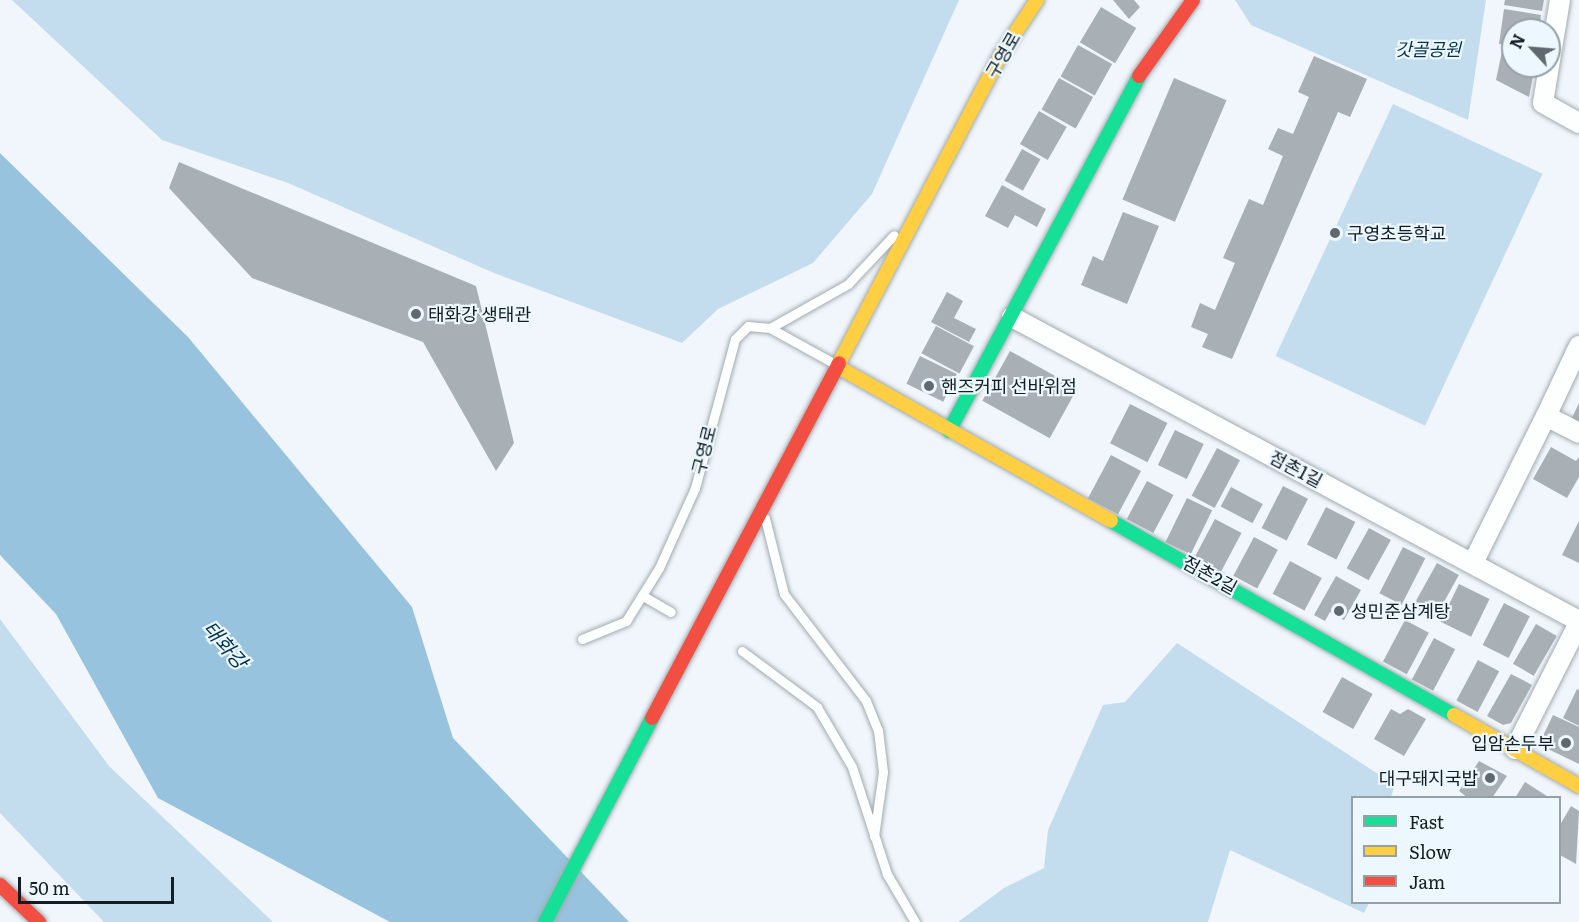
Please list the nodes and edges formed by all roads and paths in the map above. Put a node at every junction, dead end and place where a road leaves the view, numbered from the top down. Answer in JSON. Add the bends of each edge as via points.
{"nodes":[{"id":1,"x":1037,"y":0,"type":"edge"},
{"id":2,"x":1192,"y":0,"type":"edge"},
{"id":3,"x":1560,"y":0,"type":"edge"},
{"id":4,"x":1579,"y":123,"type":"edge"},
{"id":5,"x":923,"y":206,"type":"junction"},
{"id":6,"x":1012,"y":317,"type":"junction"},
{"id":7,"x":770,"y":328,"type":"junction"},
{"id":8,"x":1579,"y":346,"type":"edge"},
{"id":9,"x":840,"y":368,"type":"junction"},
{"id":10,"x":1546,"y":416,"type":"junction"},
{"id":11,"x":949,"y":431,"type":"junction"},
{"id":12,"x":1579,"y":433,"type":"edge"},
{"id":13,"x":764,"y":507,"type":"junction"},
{"id":14,"x":1473,"y":563,"type":"junction"},
{"id":15,"x":643,"y":596,"type":"junction"},
{"id":16,"x":671,"y":612,"type":"dead end"},
{"id":17,"x":1579,"y":622,"type":"edge"},
{"id":18,"x":582,"y":639,"type":"dead end"},
{"id":19,"x":742,"y":651,"type":"dead end"},
{"id":20,"x":1515,"y":749,"type":"junction"},
{"id":21,"x":1579,"y":786,"type":"edge"},
{"id":22,"x":874,"y":836,"type":"junction"},
{"id":23,"x":0,"y":885,"type":"edge"},
{"id":24,"x":39,"y":922,"type":"edge"},
{"id":25,"x":544,"y":922,"type":"edge"},
{"id":26,"x":915,"y":922,"type":"edge"}],
"edges":[{"from":1,"to":5,"type":"street","name":"구영로","via":[[1002,52]]},
{"from":2,"to":6,"type":"street","via":[[1139,76]]},
{"from":3,"to":4,"type":"street","via":[[1543,104]]},
{"from":5,"to":7,"type":"lane","via":[[848,284]]},
{"from":5,"to":9,"type":"street","name":"구영로"},
{"from":6,"to":11,"type":"street"},
{"from":6,"to":14,"type":"street","name":"점촌1길"},
{"from":7,"to":9,"type":"lane"},
{"from":7,"to":15,"type":"lane","name":"구영로","via":[[748,326],[735,339],[695,488]]},
{"from":8,"to":10,"type":"street"},
{"from":9,"to":11,"type":"street","name":"점촌2길"},
{"from":9,"to":13,"type":"street","name":"구영로"},
{"from":10,"to":12,"type":"street"},
{"from":10,"to":14,"type":"street"},
{"from":11,"to":20,"type":"street","name":"점촌2길"},
{"from":13,"to":22,"type":"lane","via":[[771,556],[784,594],[866,701],[878,730],[883,772]]},
{"from":13,"to":25,"type":"street","name":"구영로"},
{"from":14,"to":17,"type":"street","name":"점촌1길"},
{"from":15,"to":16,"type":"lane"},
{"from":15,"to":18,"type":"lane","name":"구영로","via":[[626,621]]},
{"from":17,"to":20,"type":"street"},
{"from":19,"to":22,"type":"lane","via":[[817,707],[852,767]]},
{"from":20,"to":21,"type":"street","name":"점촌2길"},
{"from":22,"to":26,"type":"lane","via":[[898,900]]},
{"from":23,"to":24,"type":"street"}]}
